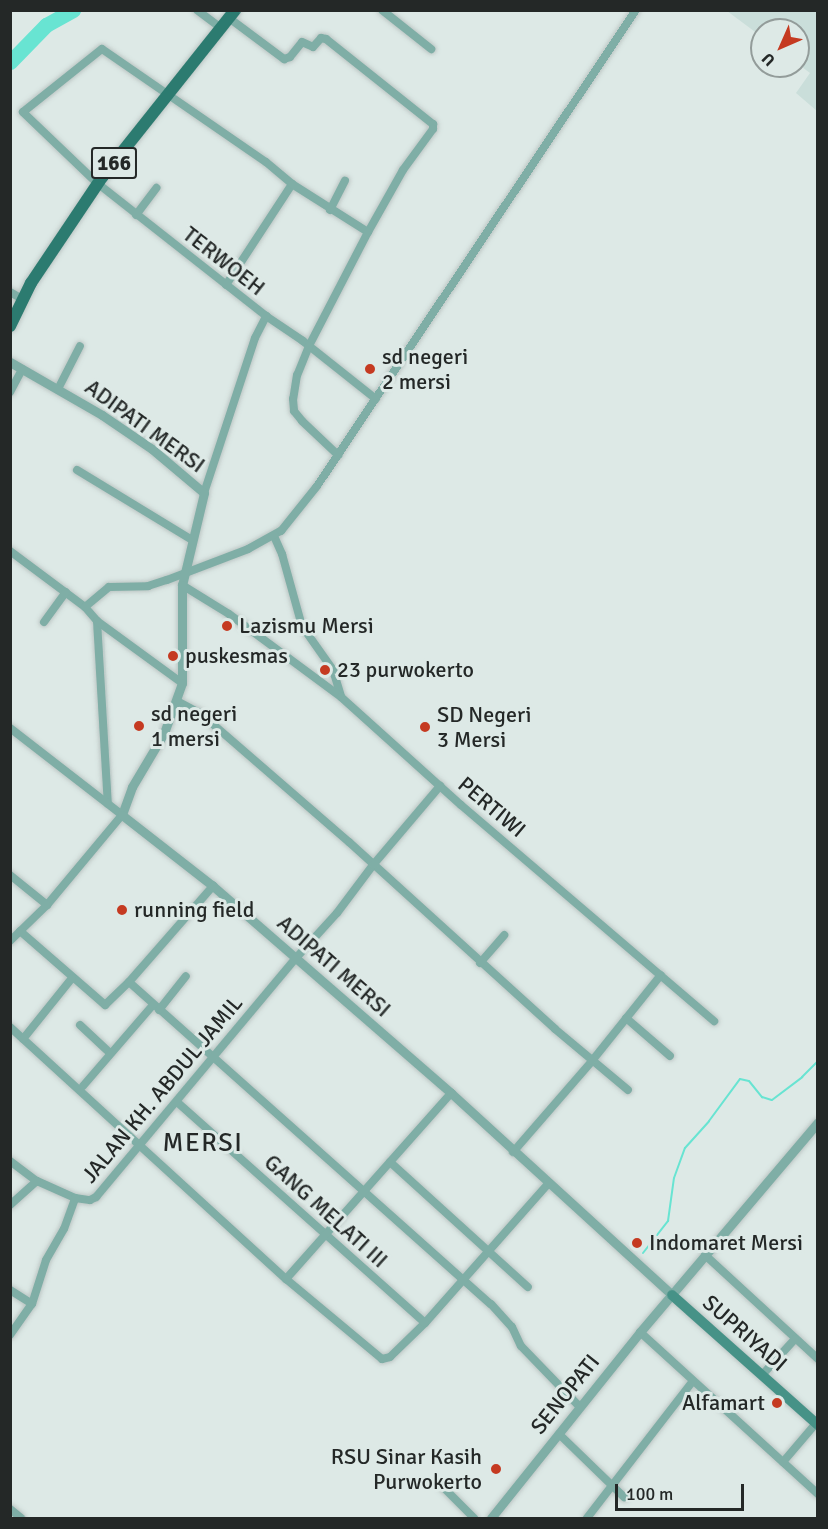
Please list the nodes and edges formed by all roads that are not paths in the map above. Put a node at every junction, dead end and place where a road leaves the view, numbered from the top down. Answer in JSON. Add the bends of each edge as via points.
{"nodes":[{"id":1,"x":196,"y":10,"type":"edge"},
{"id":2,"x":382,"y":10,"type":"edge"},
{"id":3,"x":636,"y":10,"type":"edge"},
{"id":4,"x":232,"y":14,"type":"edge"},
{"id":5,"x":221,"y":28,"type":"junction"},
{"id":6,"x":431,"y":49,"type":"dead end"},
{"id":7,"x":167,"y":94,"type":"junction"},
{"id":8,"x":345,"y":181,"type":"dead end"},
{"id":9,"x":98,"y":184,"type":"junction"},
{"id":10,"x":292,"y":184,"type":"junction"},
{"id":11,"x":156,"y":188,"type":"dead end"},
{"id":12,"x":330,"y":210,"type":"junction"},
{"id":13,"x":136,"y":215,"type":"junction"},
{"id":14,"x":368,"y":232,"type":"junction"},
{"id":15,"x":226,"y":285,"type":"junction"},
{"id":16,"x":10,"y":292,"type":"edge"},
{"id":17,"x":22,"y":299,"type":"junction"},
{"id":18,"x":266,"y":316,"type":"junction"},
{"id":19,"x":10,"y":326,"type":"edge"},
{"id":20,"x":306,"y":343,"type":"junction"},
{"id":21,"x":80,"y":346,"type":"dead end"},
{"id":22,"x":10,"y":362,"type":"edge"},
{"id":23,"x":22,"y":369,"type":"junction"},
{"id":24,"x":58,"y":389,"type":"junction"},
{"id":25,"x":10,"y":392,"type":"edge"},
{"id":26,"x":376,"y":399,"type":"junction"},
{"id":27,"x":338,"y":455,"type":"junction"},
{"id":28,"x":77,"y":470,"type":"dead end"},
{"id":29,"x":204,"y":493,"type":"junction"},
{"id":30,"x":274,"y":536,"type":"junction"},
{"id":31,"x":192,"y":540,"type":"junction"},
{"id":32,"x":10,"y":551,"type":"edge"},
{"id":33,"x":184,"y":573,"type":"junction"},
{"id":34,"x":186,"y":588,"type":"junction"},
{"id":35,"x":66,"y":592,"type":"junction"},
{"id":36,"x":85,"y":606,"type":"junction"},
{"id":37,"x":97,"y":621,"type":"junction"},
{"id":38,"x":44,"y":622,"type":"dead end"},
{"id":39,"x":183,"y":683,"type":"junction"},
{"id":40,"x":341,"y":697,"type":"junction"},
{"id":41,"x":180,"y":702,"type":"junction"},
{"id":42,"x":10,"y":728,"type":"edge"},
{"id":43,"x":440,"y":786,"type":"junction"},
{"id":44,"x":108,"y":804,"type":"junction"},
{"id":45,"x":124,"y":816,"type":"junction"},
{"id":46,"x":373,"y":865,"type":"junction"},
{"id":47,"x":10,"y":875,"type":"edge"},
{"id":48,"x":213,"y":886,"type":"junction"},
{"id":49,"x":47,"y":905,"type":"junction"},
{"id":50,"x":24,"y":935,"type":"junction"},
{"id":51,"x":504,"y":935,"type":"dead end"},
{"id":52,"x":10,"y":941,"type":"edge"},
{"id":53,"x":296,"y":958,"type":"junction"},
{"id":54,"x":480,"y":963,"type":"junction"},
{"id":55,"x":660,"y":975,"type":"junction"},
{"id":56,"x":186,"y":976,"type":"dead end"},
{"id":57,"x":72,"y":978,"type":"junction"},
{"id":58,"x":129,"y":982,"type":"junction"},
{"id":59,"x":156,"y":1008,"type":"junction"},
{"id":60,"x":626,"y":1018,"type":"junction"},
{"id":61,"x":714,"y":1021,"type":"dead end"},
{"id":62,"x":80,"y":1025,"type":"dead end"},
{"id":63,"x":10,"y":1028,"type":"edge"},
{"id":64,"x":23,"y":1039,"type":"junction"},
{"id":65,"x":111,"y":1053,"type":"junction"},
{"id":66,"x":670,"y":1056,"type":"dead end"},
{"id":67,"x":213,"y":1058,"type":"junction"},
{"id":68,"x":592,"y":1061,"type":"junction"},
{"id":69,"x":83,"y":1086,"type":"dead end"},
{"id":70,"x":628,"y":1090,"type":"dead end"},
{"id":71,"x":451,"y":1093,"type":"junction"},
{"id":72,"x":177,"y":1102,"type":"junction"},
{"id":73,"x":818,"y":1122,"type":"edge"},
{"id":74,"x":138,"y":1147,"type":"junction"},
{"id":75,"x":513,"y":1152,"type":"junction"},
{"id":76,"x":10,"y":1161,"type":"edge"},
{"id":77,"x":390,"y":1162,"type":"junction"},
{"id":78,"x":37,"y":1181,"type":"junction"},
{"id":79,"x":549,"y":1184,"type":"junction"},
{"id":80,"x":364,"y":1191,"type":"junction"},
{"id":81,"x":75,"y":1198,"type":"junction"},
{"id":82,"x":10,"y":1205,"type":"edge"},
{"id":83,"x":327,"y":1234,"type":"junction"},
{"id":84,"x":490,"y":1252,"type":"junction"},
{"id":85,"x":705,"y":1256,"type":"junction"},
{"id":86,"x":286,"y":1280,"type":"junction"},
{"id":87,"x":465,"y":1280,"type":"junction"},
{"id":88,"x":528,"y":1287,"type":"dead end"},
{"id":89,"x":10,"y":1290,"type":"edge"},
{"id":90,"x":672,"y":1295,"type":"junction"},
{"id":91,"x":32,"y":1304,"type":"junction"},
{"id":92,"x":425,"y":1323,"type":"junction"},
{"id":93,"x":640,"y":1332,"type":"junction"},
{"id":94,"x":10,"y":1335,"type":"edge"},
{"id":95,"x":795,"y":1339,"type":"junction"},
{"id":96,"x":818,"y":1359,"type":"edge"},
{"id":97,"x":763,"y":1374,"type":"junction"},
{"id":98,"x":693,"y":1381,"type":"junction"},
{"id":99,"x":580,"y":1407,"type":"junction"},
{"id":100,"x":817,"y":1423,"type":"edge"},
{"id":101,"x":559,"y":1434,"type":"junction"},
{"id":102,"x":783,"y":1462,"type":"junction"},
{"id":103,"x":441,"y":1485,"type":"dead end"},
{"id":104,"x":613,"y":1487,"type":"junction"},
{"id":105,"x":818,"y":1494,"type":"edge"},
{"id":106,"x":624,"y":1497,"type":"dead end"},
{"id":107,"x":10,"y":1509,"type":"edge"},
{"id":108,"x":21,"y":1518,"type":"edge"},
{"id":109,"x":474,"y":1518,"type":"edge"},
{"id":110,"x":491,"y":1518,"type":"edge"},
{"id":111,"x":587,"y":1518,"type":"edge"}],
"edges":[{"from":1,"to":5,"type":"street"},
{"from":2,"to":6,"type":"street"},
{"from":3,"to":26,"type":"street"},
{"from":4,"to":5,"type":"main road","number":"166"},
{"from":4,"to":14,"type":"street","via":[[284,59],[302,42],[313,47],[321,38],[326,39],[433,124]]},
{"from":5,"to":7,"type":"main road","number":"166"},
{"from":7,"to":9,"type":"main road","number":"166"},
{"from":7,"to":9,"type":"street","name":"TERWOEH","via":[[102,49],[23,112]]},
{"from":7,"to":10,"type":"street"},
{"from":8,"to":12,"type":"street"},
{"from":9,"to":13,"type":"street","name":"TERWOEH"},
{"from":9,"to":17,"type":"main road","number":"166"},
{"from":10,"to":12,"type":"street"},
{"from":10,"to":15,"type":"street"},
{"from":11,"to":13,"type":"street"},
{"from":12,"to":14,"type":"street"},
{"from":13,"to":15,"type":"street","name":"TERWOEH"},
{"from":14,"to":20,"type":"street"},
{"from":15,"to":18,"type":"street","name":"TERWOEH"},
{"from":16,"to":17,"type":"street"},
{"from":17,"to":19,"type":"main road","number":"166"},
{"from":18,"to":20,"type":"street"},
{"from":18,"to":29,"type":"street","name":"TERWOEH","via":[[255,338]]},
{"from":20,"to":26,"type":"street"},
{"from":20,"to":27,"type":"street","via":[[293,406],[302,421]]},
{"from":21,"to":24,"type":"street"},
{"from":22,"to":23,"type":"street","name":"ADIPATI MERSI"},
{"from":23,"to":24,"type":"street","name":"ADIPATI MERSI"},
{"from":23,"to":25,"type":"street"},
{"from":24,"to":29,"type":"street","name":"ADIPATI MERSI","via":[[152,449]]},
{"from":26,"to":27,"type":"street"},
{"from":27,"to":30,"type":"street"},
{"from":28,"to":31,"type":"street"},
{"from":29,"to":31,"type":"street","name":"ADIPATI MERSI"},
{"from":30,"to":33,"type":"street","via":[[219,562]]},
{"from":30,"to":40,"type":"street","via":[[302,626],[333,670]]},
{"from":31,"to":33,"type":"street","name":"ADIPATI MERSI"},
{"from":32,"to":35,"type":"street"},
{"from":33,"to":34,"type":"street","name":"ADIPATI MERSI"},
{"from":33,"to":36,"type":"street","via":[[148,586],[109,587]]},
{"from":34,"to":39,"type":"street","name":"ADIPATI MERSI"},
{"from":34,"to":40,"type":"street","name":"PERTIWI"},
{"from":35,"to":36,"type":"street"},
{"from":35,"to":38,"type":"street"},
{"from":36,"to":37,"type":"street"},
{"from":37,"to":39,"type":"street"},
{"from":37,"to":44,"type":"street"},
{"from":39,"to":41,"type":"street","name":"ADIPATI MERSI"},
{"from":40,"to":43,"type":"street","name":"PERTIWI"},
{"from":41,"to":45,"type":"street","name":"ADIPATI MERSI","via":[[132,787]]},
{"from":41,"to":46,"type":"street","via":[[191,707]]},
{"from":42,"to":44,"type":"street"},
{"from":43,"to":46,"type":"street","name":"JALAN KH. ABDUL JAMIL"},
{"from":43,"to":55,"type":"street","name":"PERTIWI"},
{"from":44,"to":45,"type":"street"},
{"from":45,"to":48,"type":"street","name":"ADIPATI MERSI"},
{"from":45,"to":49,"type":"street"},
{"from":46,"to":53,"type":"street","name":"JALAN KH. ABDUL JAMIL"},
{"from":46,"to":54,"type":"street"},
{"from":47,"to":49,"type":"street"},
{"from":48,"to":53,"type":"street","name":"ADIPATI MERSI"},
{"from":48,"to":58,"type":"street"},
{"from":49,"to":50,"type":"street"},
{"from":50,"to":52,"type":"street"},
{"from":50,"to":57,"type":"street"},
{"from":51,"to":54,"type":"street"},
{"from":53,"to":67,"type":"street","name":"JALAN KH. ABDUL JAMIL"},
{"from":53,"to":71,"type":"street","name":"ADIPATI MERSI"},
{"from":54,"to":68,"type":"street"},
{"from":55,"to":60,"type":"street"},
{"from":55,"to":61,"type":"street","name":"PERTIWI"},
{"from":56,"to":59,"type":"street"},
{"from":57,"to":58,"type":"street","via":[[105,1005]]},
{"from":57,"to":64,"type":"street"},
{"from":58,"to":59,"type":"street"},
{"from":59,"to":65,"type":"street"},
{"from":59,"to":67,"type":"street"},
{"from":60,"to":66,"type":"street"},
{"from":60,"to":68,"type":"street"},
{"from":62,"to":65,"type":"street"},
{"from":63,"to":64,"type":"street"},
{"from":64,"to":74,"type":"street"},
{"from":65,"to":69,"type":"street"},
{"from":67,"to":72,"type":"street","name":"JALAN KH. ABDUL JAMIL"},
{"from":67,"to":80,"type":"street"},
{"from":68,"to":70,"type":"street"},
{"from":68,"to":75,"type":"street"},
{"from":71,"to":75,"type":"street","name":"ADIPATI MERSI"},
{"from":71,"to":77,"type":"street"},
{"from":72,"to":74,"type":"street","name":"JALAN KH. ABDUL JAMIL"},
{"from":72,"to":83,"type":"street","name":"GANG MELATI III"},
{"from":73,"to":85,"type":"street","name":"SENOPATI"},
{"from":74,"to":81,"type":"street","name":"JALAN KH. ABDUL JAMIL","via":[[96,1197]]},
{"from":74,"to":86,"type":"street"},
{"from":75,"to":79,"type":"street","name":"ADIPATI MERSI"},
{"from":76,"to":78,"type":"street","name":"JALAN KH. ABDUL JAMIL"},
{"from":77,"to":80,"type":"street"},
{"from":77,"to":84,"type":"street"},
{"from":78,"to":81,"type":"street","name":"JALAN KH. ABDUL JAMIL"},
{"from":78,"to":82,"type":"street"},
{"from":79,"to":84,"type":"street"},
{"from":79,"to":90,"type":"street","name":"ADIPATI MERSI"},
{"from":80,"to":83,"type":"street"},
{"from":80,"to":87,"type":"street"},
{"from":81,"to":91,"type":"street","via":[[64,1229],[46,1260]]},
{"from":83,"to":86,"type":"street"},
{"from":83,"to":92,"type":"street","name":"GANG MELATI III"},
{"from":84,"to":87,"type":"street"},
{"from":84,"to":88,"type":"street"},
{"from":85,"to":90,"type":"street","name":"SENOPATI"},
{"from":85,"to":95,"type":"street"},
{"from":86,"to":92,"type":"street","via":[[382,1359],[390,1357]]},
{"from":87,"to":92,"type":"street"},
{"from":87,"to":99,"type":"street","via":[[507,1321],[521,1346]]},
{"from":89,"to":91,"type":"street"},
{"from":90,"to":93,"type":"street","name":"SENOPATI"},
{"from":90,"to":97,"type":"main road","name":"SUPRIYADI"},
{"from":91,"to":94,"type":"street"},
{"from":93,"to":98,"type":"street"},
{"from":93,"to":99,"type":"street","name":"SENOPATI"},
{"from":95,"to":96,"type":"street"},
{"from":95,"to":97,"type":"street"},
{"from":97,"to":100,"type":"main road","name":"SUPRIYADI"},
{"from":98,"to":102,"type":"street"},
{"from":98,"to":104,"type":"street"},
{"from":99,"to":101,"type":"street","name":"SENOPATI"},
{"from":100,"to":102,"type":"street"},
{"from":101,"to":104,"type":"street"},
{"from":101,"to":110,"type":"street","name":"SENOPATI"},
{"from":102,"to":105,"type":"street"},
{"from":103,"to":109,"type":"street"},
{"from":104,"to":106,"type":"street"},
{"from":104,"to":111,"type":"street"},
{"from":107,"to":108,"type":"street"}]}
